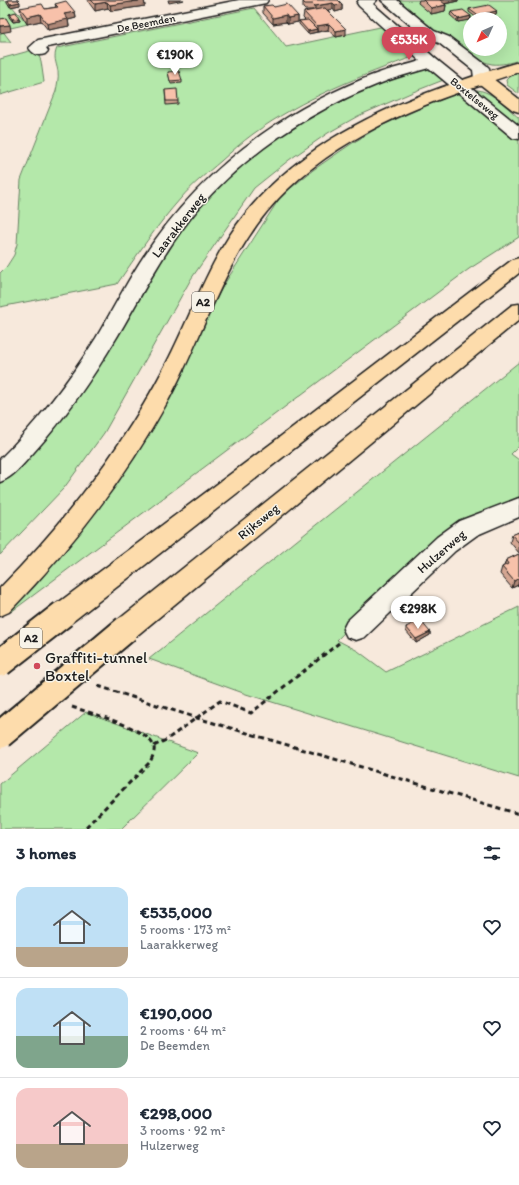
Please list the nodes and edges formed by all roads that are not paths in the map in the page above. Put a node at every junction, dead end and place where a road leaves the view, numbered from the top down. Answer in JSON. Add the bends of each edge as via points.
{"nodes":[{"id":1,"x":261,"y":0,"type":"edge"},
{"id":2,"x":370,"y":0,"type":"edge"},
{"id":3,"x":388,"y":0,"type":"edge"},
{"id":4,"x":40,"y":51,"type":"dead end"},
{"id":5,"x":431,"y":62,"type":"junction"},
{"id":6,"x":519,"y":67,"type":"edge"},
{"id":7,"x":482,"y":78,"type":"junction"},
{"id":8,"x":460,"y":86,"type":"junction"},
{"id":9,"x":519,"y":107,"type":"edge"},
{"id":10,"x":519,"y":134,"type":"edge"},
{"id":11,"x":519,"y":264,"type":"edge"},
{"id":12,"x":519,"y":310,"type":"edge"},
{"id":13,"x":519,"y":324,"type":"edge"},
{"id":14,"x":438,"y":375,"type":"junction"},
{"id":15,"x":0,"y":473,"type":"edge"},
{"id":16,"x":519,"y":507,"type":"edge"},
{"id":17,"x":7,"y":598,"type":"edge"},
{"id":18,"x":356,"y":629,"type":"road end"},
{"id":19,"x":0,"y":663,"type":"edge"},
{"id":20,"x":0,"y":735,"type":"edge"}],
"edges":[{"from":1,"to":4,"type":"street","name":"De Beemden","via":[[43,43],[37,48]]},
{"from":2,"to":5,"type":"street","name":"Boxtelseweg","via":[[364,2]]},
{"from":3,"to":7,"type":"street","name":"Boxtelseweg","via":[[429,34],[429,40],[460,65]]},
{"from":5,"to":8,"type":"street","name":"Boxtelseweg"},
{"from":5,"to":15,"type":"street","name":"Laarakkerweg","via":[[370,82],[302,114],[242,156],[193,204],[150,262],[106,338],[73,387],[36,434]]},
{"from":6,"to":7,"type":"main road","number":"A2"},
{"from":7,"to":8,"type":"main road","number":"A2"},
{"from":7,"to":9,"type":"main road","name":"Boxtelseweg"},
{"from":8,"to":10,"type":"street","name":"Boxtelseweg"},
{"from":8,"to":17,"type":"main road","number":"A2","via":[[410,104],[357,130],[312,159],[255,212],[209,289],[176,366],[142,428],[69,531]]},
{"from":11,"to":19,"type":"main road","number":"A2","bridge":true},
{"from":12,"to":14,"type":"main road","name":"Rijksweg"},
{"from":13,"to":14,"type":"main road"},
{"from":14,"to":20,"type":"main road","name":"Rijksweg","bridge":true,"via":[[126,628]]},
{"from":16,"to":18,"type":"street","name":"Hulzerweg","via":[[468,528],[446,544]]}]}
